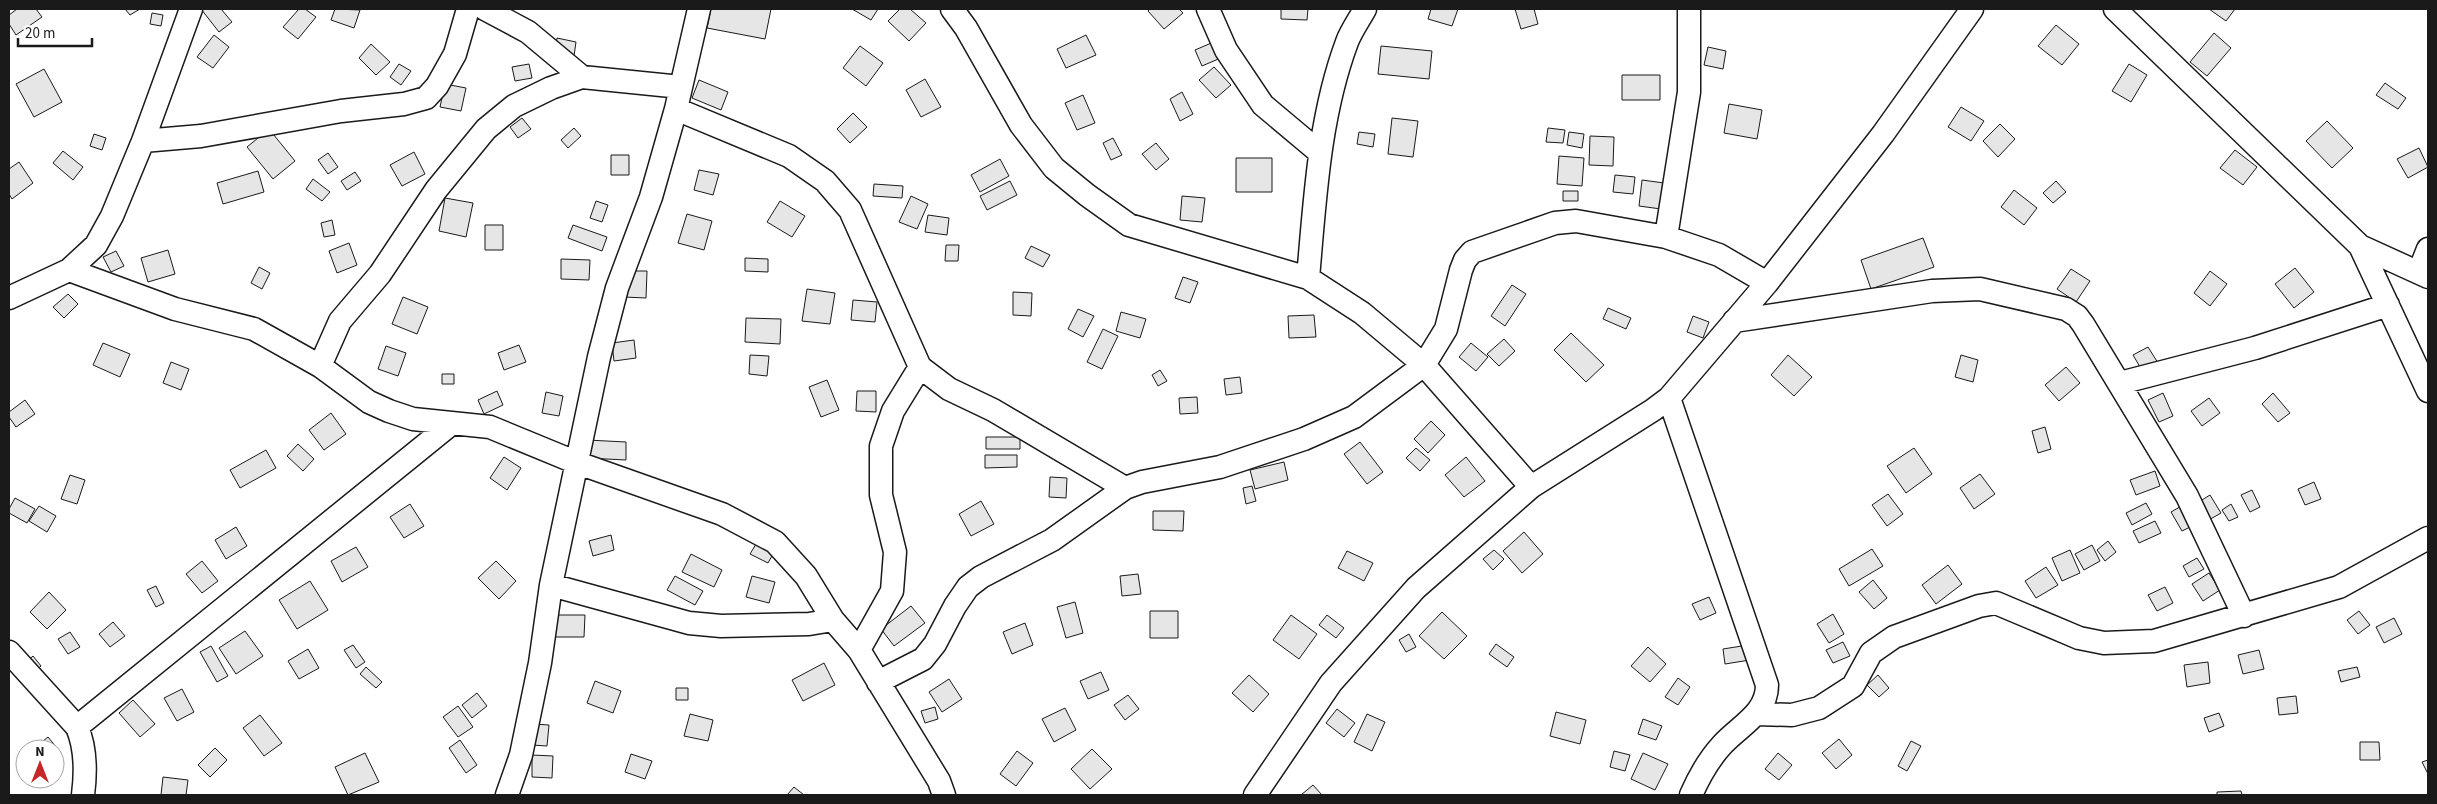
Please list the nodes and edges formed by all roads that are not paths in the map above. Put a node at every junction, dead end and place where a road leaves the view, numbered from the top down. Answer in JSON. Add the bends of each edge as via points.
{"nodes":[{"id":1,"x":191,"y":9,"type":"edge"},
{"id":2,"x":468,"y":9,"type":"edge"},
{"id":3,"x":485,"y":9,"type":"edge"},
{"id":4,"x":699,"y":9,"type":"edge"},
{"id":5,"x":952,"y":9,"type":"edge"},
{"id":6,"x":1208,"y":9,"type":"edge"},
{"id":7,"x":1365,"y":9,"type":"edge"},
{"id":8,"x":1689,"y":9,"type":"edge"},
{"id":9,"x":1972,"y":9,"type":"edge"},
{"id":10,"x":2115,"y":9,"type":"edge"},
{"id":11,"x":1953,"y":18,"type":"edge"},
{"id":12,"x":582,"y":77,"type":"junction"},
{"id":13,"x":681,"y":87,"type":"junction"},
{"id":14,"x":676,"y":109,"type":"junction"},
{"id":15,"x":143,"y":141,"type":"junction"},
{"id":16,"x":1320,"y":152,"type":"junction"},
{"id":17,"x":1666,"y":237,"type":"junction"},
{"id":18,"x":2360,"y":246,"type":"junction"},
{"id":19,"x":2428,"y":249,"type":"edge"},
{"id":20,"x":69,"y":270,"type":"junction"},
{"id":21,"x":2424,"y":275,"type":"edge"},
{"id":22,"x":1308,"y":278,"type":"junction"},
{"id":23,"x":1768,"y":283,"type":"junction"},
{"id":24,"x":9,"y":298,"type":"edge"},
{"id":25,"x":2388,"y":305,"type":"junction"},
{"id":26,"x":1734,"y":321,"type":"junction"},
{"id":27,"x":1424,"y":365,"type":"junction"},
{"id":28,"x":320,"y":366,"type":"junction"},
{"id":29,"x":920,"y":367,"type":"junction"},
{"id":30,"x":2120,"y":383,"type":"junction"},
{"id":31,"x":2428,"y":391,"type":"edge"},
{"id":32,"x":1669,"y":398,"type":"junction"},
{"id":33,"x":451,"y":424,"type":"junction"},
{"id":34,"x":575,"y":462,"type":"junction"},
{"id":35,"x":1532,"y":487,"type":"junction"},
{"id":36,"x":1125,"y":488,"type":"junction"},
{"id":37,"x":2428,"y":538,"type":"edge"},
{"id":38,"x":551,"y":585,"type":"junction"},
{"id":39,"x":2244,"y":616,"type":"junction"},
{"id":40,"x":834,"y":620,"type":"junction"},
{"id":41,"x":859,"y":650,"type":"junction"},
{"id":42,"x":9,"y":652,"type":"edge"},
{"id":43,"x":878,"y":682,"type":"junction"},
{"id":44,"x":1756,"y":714,"type":"junction"},
{"id":45,"x":76,"y":727,"type":"junction"},
{"id":46,"x":83,"y":795,"type":"edge"},
{"id":47,"x":507,"y":795,"type":"edge"},
{"id":48,"x":944,"y":795,"type":"edge"},
{"id":49,"x":1255,"y":795,"type":"edge"},
{"id":50,"x":1691,"y":795,"type":"edge"}],
"edges":[{"from":1,"to":15,"type":"street"},
{"from":2,"to":15,"type":"street","via":[[455,54],[437,86],[426,98],[201,136]]},
{"from":3,"to":12,"type":"street","via":[[528,32]]},
{"from":4,"to":13,"type":"street"},
{"from":5,"to":22,"type":"street","via":[[1021,125],[1054,168],[1086,195],[1129,225]]},
{"from":6,"to":16,"type":"street","via":[[1226,50],[1263,105]]},
{"from":7,"to":16,"type":"street","via":[[1340,62]]},
{"from":8,"to":17,"type":"street","via":[[1689,92]]},
{"from":9,"to":11,"type":"street"},
{"from":10,"to":18,"type":"street"},
{"from":11,"to":23,"type":"street","via":[[1883,134]]},
{"from":12,"to":13,"type":"street"},
{"from":12,"to":28,"type":"street","via":[[514,106],[486,129],[436,190],[380,274],[340,321]]},
{"from":13,"to":14,"type":"street"},
{"from":14,"to":29,"type":"street","via":[[789,156],[824,181],[850,210]]},
{"from":14,"to":34,"type":"street","via":[[651,197],[617,288]]},
{"from":15,"to":20,"type":"street","via":[[112,216],[96,245]]},
{"from":16,"to":22,"type":"street"},
{"from":17,"to":23,"type":"street","via":[[1719,255]]},
{"from":17,"to":27,"type":"street","via":[[1576,221],[1555,223],[1472,252],[1461,270],[1446,329]]},
{"from":18,"to":21,"type":"street"},
{"from":18,"to":25,"type":"street"},
{"from":19,"to":21,"type":"street"},
{"from":20,"to":24,"type":"street"},
{"from":20,"to":28,"type":"street","via":[[175,309],[254,329]]},
{"from":22,"to":27,"type":"street","via":[[1362,313]]},
{"from":23,"to":26,"type":"street"},
{"from":25,"to":30,"type":"street","via":[[2255,348]]},
{"from":25,"to":31,"type":"street"},
{"from":26,"to":30,"type":"street","via":[[1932,291],[1980,289],[2066,309],[2077,316]]},
{"from":26,"to":32,"type":"street"},
{"from":27,"to":35,"type":"street"},
{"from":27,"to":36,"type":"street","via":[[1354,418],[1304,439],[1220,467]]},
{"from":28,"to":33,"type":"street","via":[[369,402],[389,411],[413,419]]},
{"from":29,"to":36,"type":"street","via":[[948,388],[993,410]]},
{"from":29,"to":41,"type":"street","via":[[893,411],[881,446],[881,495],[896,552],[892,591]]},
{"from":30,"to":39,"type":"street","via":[[2187,496]]},
{"from":32,"to":35,"type":"street"},
{"from":32,"to":44,"type":"street","via":[[1768,685],[1768,694]]},
{"from":33,"to":34,"type":"street","via":[[490,427]]},
{"from":33,"to":45,"type":"street"},
{"from":34,"to":38,"type":"street"},
{"from":34,"to":40,"type":"street","via":[[722,514],[775,542],[806,576]]},
{"from":35,"to":49,"type":"street","via":[[1416,588],[1332,683]]},
{"from":36,"to":43,"type":"street","via":[[1052,540],[968,587],[923,659]]},
{"from":37,"to":39,"type":"street","via":[[2339,588]]},
{"from":38,"to":40,"type":"street","via":[[689,623],[730,626],[809,624]]},
{"from":38,"to":47,"type":"street","via":[[540,663],[521,755]]},
{"from":39,"to":44,"type":"street","via":[[2154,641],[2104,643],[2079,638],[1996,603],[1979,606],[1894,637],[1871,653],[1853,686],[1819,708],[1792,716]]},
{"from":40,"to":41,"type":"street"},
{"from":41,"to":43,"type":"street"},
{"from":42,"to":45,"type":"street"},
{"from":43,"to":48,"type":"street","via":[[939,781]]},
{"from":44,"to":50,"type":"street","via":[[1721,746]]},
{"from":45,"to":46,"type":"street","via":[[83,742]]}]}
